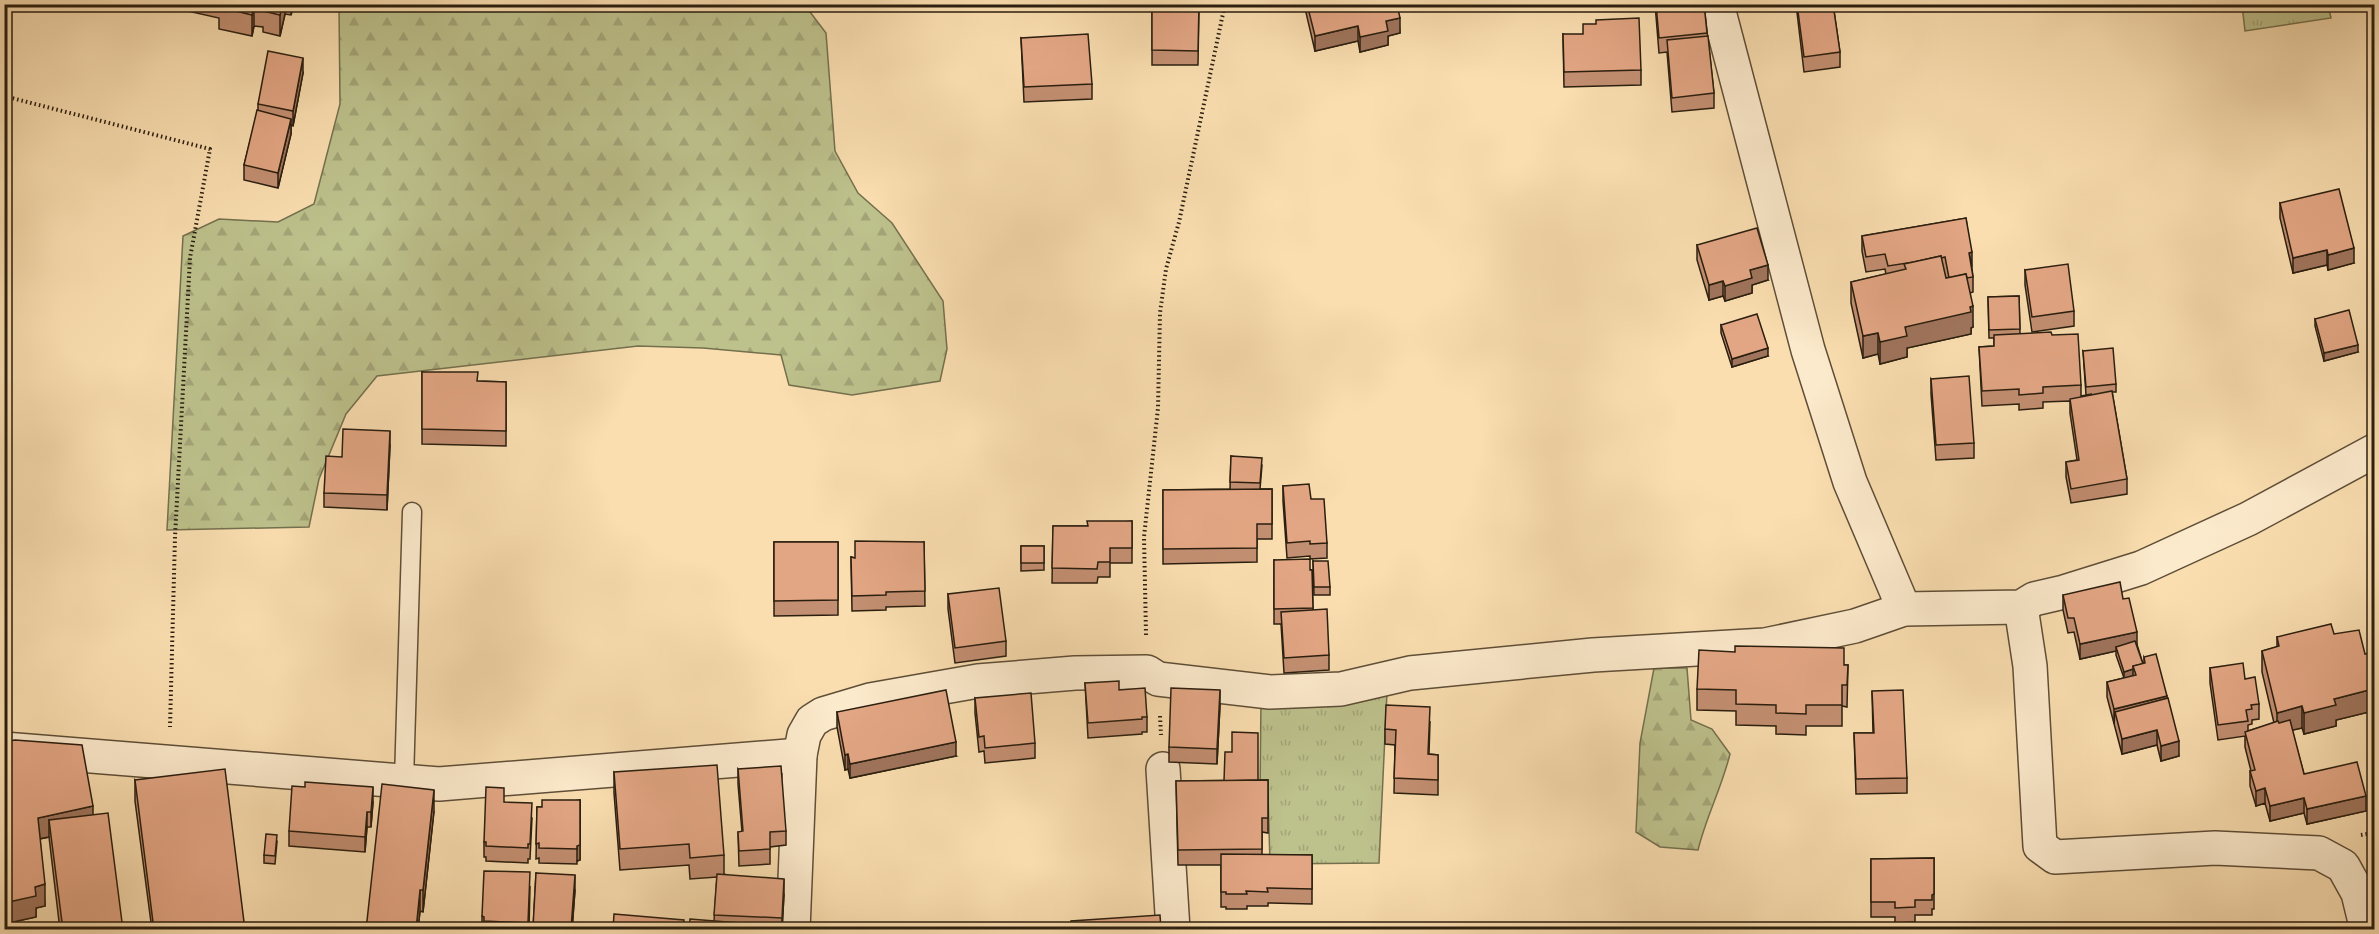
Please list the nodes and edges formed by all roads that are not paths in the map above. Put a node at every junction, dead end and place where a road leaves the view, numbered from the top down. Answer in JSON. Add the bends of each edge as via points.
{"nodes":[{"id":1,"x":1717,"y":4,"type":"edge"},
{"id":2,"x":2374,"y":451,"type":"edge"},
{"id":3,"x":412,"y":512,"type":"dead end"},
{"id":4,"x":2021,"y":607,"type":"junction"},
{"id":5,"x":1904,"y":609,"type":"junction"},
{"id":6,"x":4,"y":748,"type":"edge"},
{"id":7,"x":800,"y":755,"type":"junction"},
{"id":8,"x":1162,"y":769,"type":"road end"},
{"id":9,"x":404,"y":780,"type":"junction"},
{"id":10,"x":793,"y":930,"type":"edge"},
{"id":11,"x":1173,"y":930,"type":"edge"},
{"id":12,"x":2367,"y":930,"type":"edge"}],
"edges":[{"from":1,"to":5,"type":"street","via":[[1808,350],[1851,482]]},
{"from":2,"to":4,"type":"street","via":[[2248,519],[2141,568],[2034,599]]},
{"from":3,"to":9,"type":"lane"},
{"from":4,"to":5,"type":"street"},
{"from":4,"to":12,"type":"street","via":[[2030,666],[2040,846],[2055,857],[2214,848],[2319,853],[2343,867],[2358,893]]},
{"from":5,"to":7,"type":"street","via":[[1856,626],[1765,645],[1593,654],[1422,672],[1341,689],[1270,692],[1153,675],[1075,674],[978,681],[870,700],[822,714],[812,721],[804,735]]},
{"from":6,"to":9,"type":"street"},
{"from":7,"to":9,"type":"street","via":[[439,784]]},
{"from":7,"to":10,"type":"street"},
{"from":8,"to":11,"type":"street"}]}
